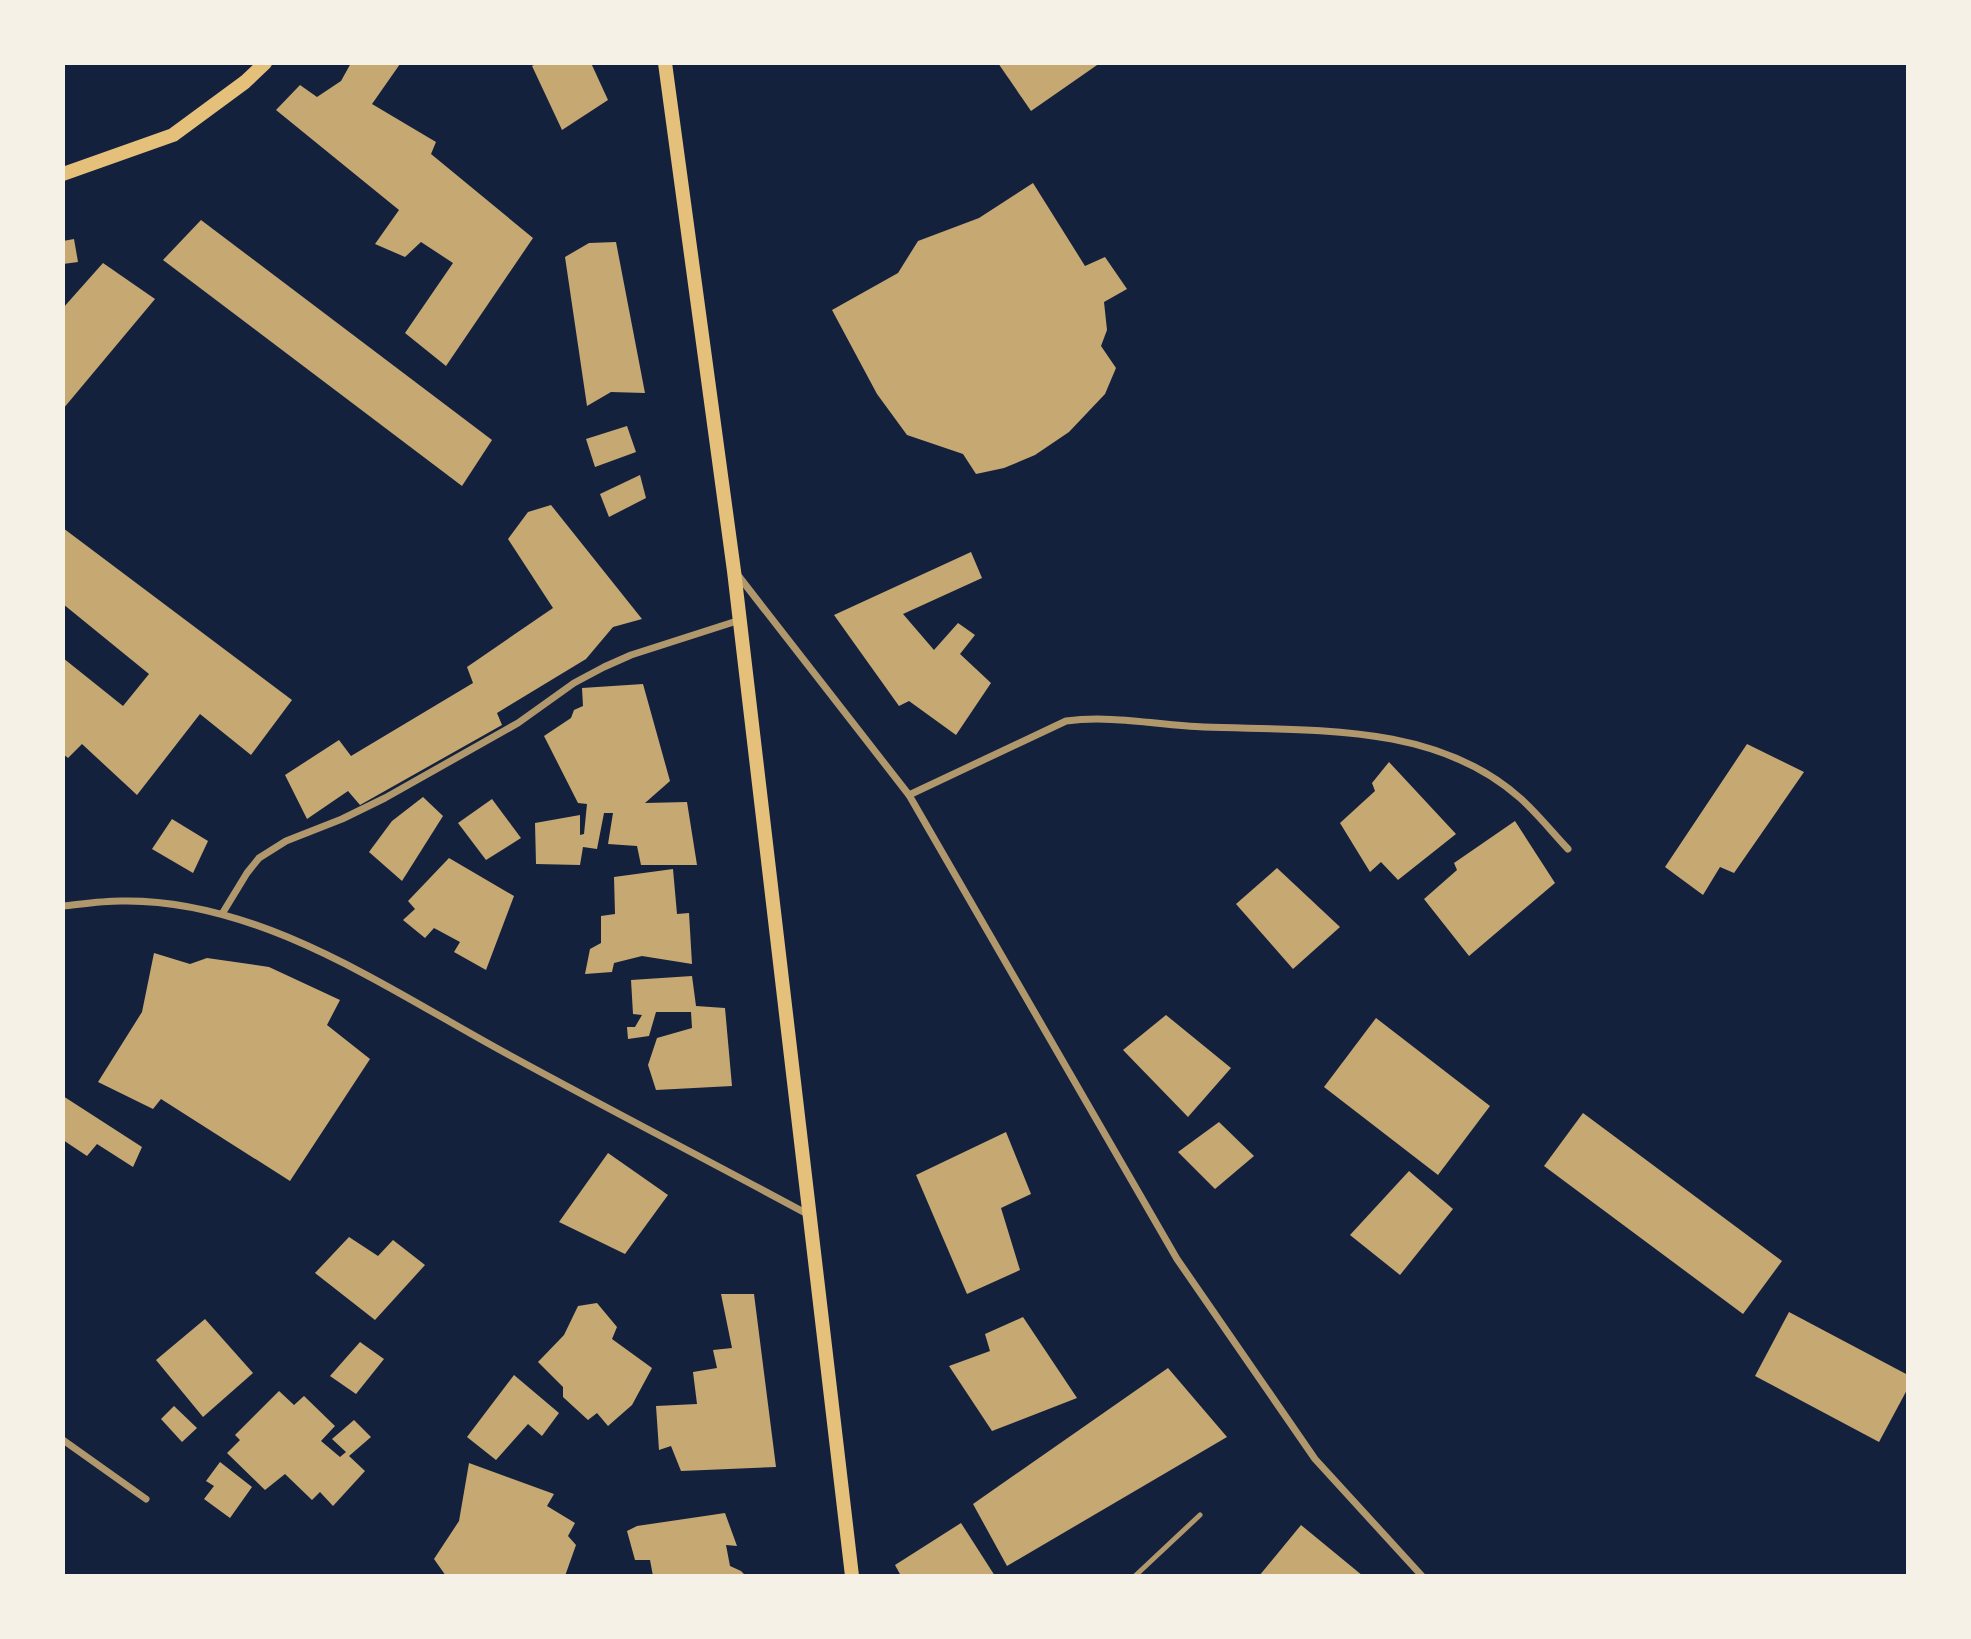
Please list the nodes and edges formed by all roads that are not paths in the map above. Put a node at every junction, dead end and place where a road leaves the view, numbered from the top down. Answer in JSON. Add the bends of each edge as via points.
{"nodes":[{"id":1,"x":265,"y":63,"type":"edge"},
{"id":2,"x":665,"y":63,"type":"edge"},
{"id":3,"x":63,"y":174,"type":"edge"},
{"id":4,"x":734,"y":571,"type":"junction"},
{"id":5,"x":740,"y":620,"type":"junction"},
{"id":6,"x":909,"y":795,"type":"junction"},
{"id":7,"x":1568,"y":849,"type":"dead end"},
{"id":8,"x":63,"y":906,"type":"edge"},
{"id":9,"x":222,"y":914,"type":"junction"},
{"id":10,"x":811,"y":1216,"type":"junction"},
{"id":11,"x":63,"y":1440,"type":"edge"},
{"id":12,"x":146,"y":1499,"type":"dead end"},
{"id":13,"x":1200,"y":1516,"type":"dead end"},
{"id":14,"x":852,"y":1576,"type":"edge"},
{"id":15,"x":1135,"y":1576,"type":"edge"},
{"id":16,"x":1422,"y":1576,"type":"edge"}],
"edges":[{"from":1,"to":3,"type":"main road","via":[[173,135]]},
{"from":2,"to":4,"type":"main road"},
{"from":4,"to":5,"type":"main road"},
{"from":4,"to":6,"type":"street"},
{"from":5,"to":9,"type":"street","via":[[604,667],[385,798],[286,841],[259,858]]},
{"from":5,"to":10,"type":"main road"},
{"from":6,"to":7,"type":"street","via":[[1066,721],[1090,718],[1170,726],[1341,732],[1423,746],[1479,769],[1520,797]]},
{"from":6,"to":16,"type":"street","via":[[1177,1259],[1315,1459]]},
{"from":8,"to":9,"type":"street","via":[[122,900]]},
{"from":9,"to":10,"type":"street","via":[[308,944]]},
{"from":10,"to":14,"type":"main road"},
{"from":11,"to":12,"type":"street"},
{"from":13,"to":15,"type":"lane"}]}
